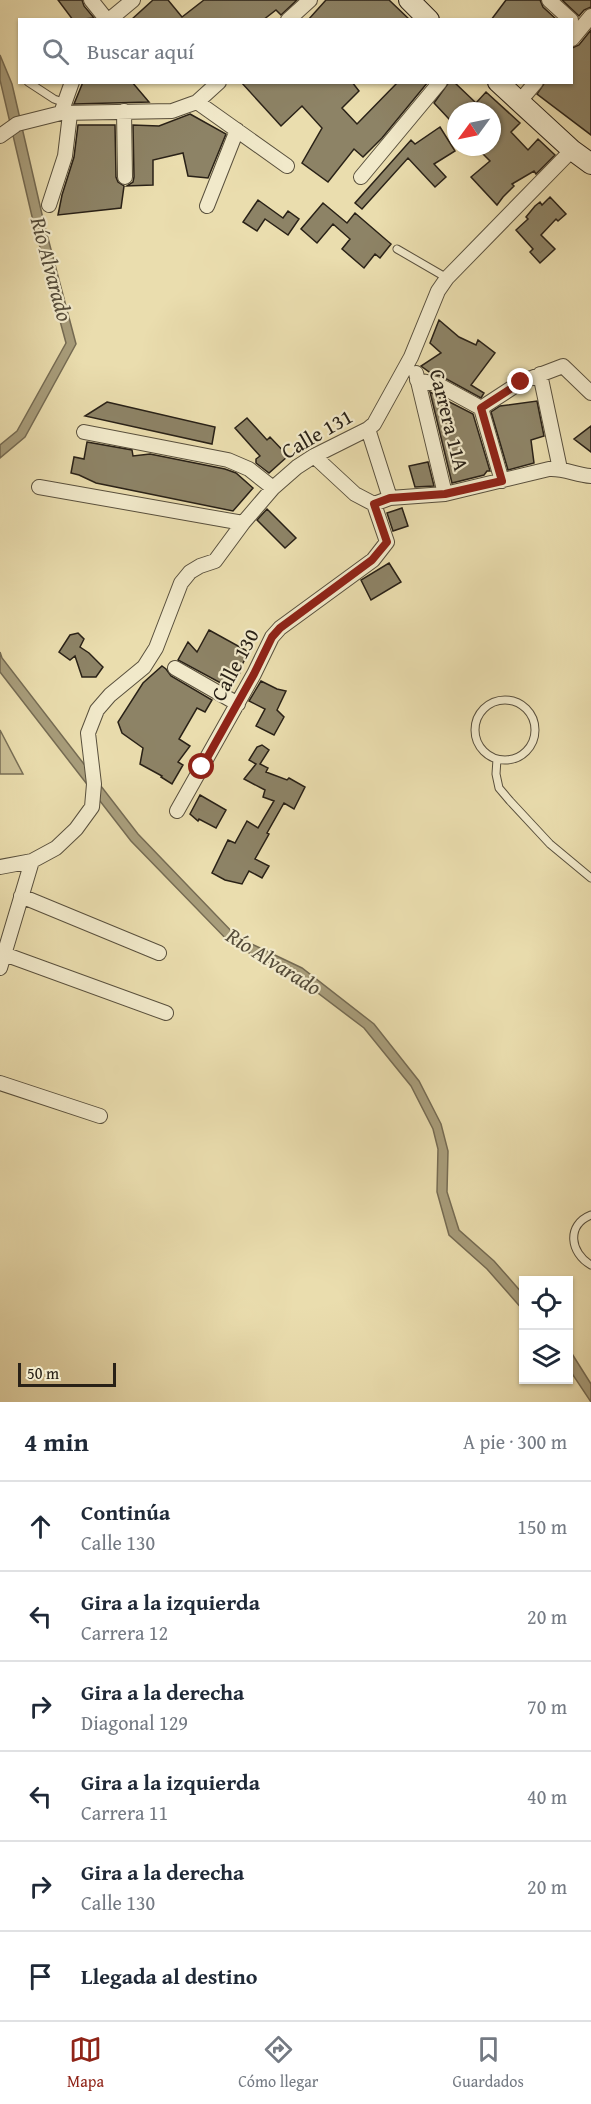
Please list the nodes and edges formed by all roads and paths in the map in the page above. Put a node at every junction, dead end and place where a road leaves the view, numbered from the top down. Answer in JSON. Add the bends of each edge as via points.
{"nodes":[{"id":1,"x":92,"y":0,"type":"edge"},
{"id":2,"x":133,"y":0,"type":"edge"},
{"id":3,"x":310,"y":0,"type":"edge"},
{"id":4,"x":409,"y":0,"type":"edge"},
{"id":5,"x":549,"y":0,"type":"edge"},
{"id":6,"x":591,"y":16,"type":"edge"},
{"id":7,"x":106,"y":18,"type":"edge"},
{"id":8,"x":110,"y":18,"type":"edge"},
{"id":9,"x":290,"y":18,"type":"edge"},
{"id":10,"x":427,"y":18,"type":"edge"},
{"id":11,"x":566,"y":18,"type":"edge"},
{"id":12,"x":577,"y":29,"type":"edge"},
{"id":13,"x":31,"y":84,"type":"edge"},
{"id":14,"x":72,"y":84,"type":"edge"},
{"id":15,"x":217,"y":84,"type":"edge"},
{"id":16,"x":438,"y":84,"type":"edge"},
{"id":17,"x":500,"y":84,"type":"edge"},
{"id":18,"x":534,"y":84,"type":"edge"},
{"id":19,"x":520,"y":101,"type":"junction"},
{"id":20,"x":197,"y":102,"type":"junction"},
{"id":21,"x":65,"y":110,"type":"junction"},
{"id":22,"x":124,"y":111,"type":"junction"},
{"id":23,"x":237,"y":130,"type":"junction"},
{"id":24,"x":0,"y":136,"type":"edge"},
{"id":25,"x":572,"y":150,"type":"junction"},
{"id":26,"x":591,"y":164,"type":"edge"},
{"id":27,"x":287,"y":166,"type":"dead end"},
{"id":28,"x":125,"y":177,"type":"dead end"},
{"id":29,"x":362,"y":177,"type":"dead end"},
{"id":30,"x":49,"y":205,"type":"dead end"},
{"id":31,"x":207,"y":206,"type":"dead end"},
{"id":32,"x":397,"y":249,"type":"dead end"},
{"id":33,"x":447,"y":278,"type":"junction"},
{"id":34,"x":411,"y":357,"type":"junction"},
{"id":35,"x":540,"y":374,"type":"junction"},
{"id":36,"x":417,"y":380,"type":"junction"},
{"id":37,"x":591,"y":393,"type":"edge"},
{"id":38,"x":481,"y":408,"type":"junction"},
{"id":39,"x":368,"y":429,"type":"junction"},
{"id":40,"x":84,"y":432,"type":"dead end"},
{"id":41,"x":314,"y":456,"type":"junction"},
{"id":42,"x":560,"y":469,"type":"junction"},
{"id":43,"x":591,"y":476,"type":"edge"},
{"id":44,"x":502,"y":481,"type":"junction"},
{"id":45,"x":39,"y":487,"type":"dead end"},
{"id":46,"x":273,"y":488,"type":"junction"},
{"id":47,"x":445,"y":494,"type":"junction"},
{"id":48,"x":390,"y":498,"type":"junction"},
{"id":49,"x":374,"y":504,"type":"junction"},
{"id":50,"x":243,"y":523,"type":"junction"},
{"id":51,"x":175,"y":668,"type":"dead end"},
{"id":52,"x":238,"y":704,"type":"junction"},
{"id":53,"x":497,"y":759,"type":"junction"},
{"id":54,"x":177,"y":811,"type":"dead end"},
{"id":55,"x":32,"y":861,"type":"junction"},
{"id":56,"x":0,"y":867,"type":"edge"},
{"id":57,"x":591,"y":878,"type":"edge"},
{"id":58,"x":21,"y":896,"type":"junction"},
{"id":59,"x":159,"y":953,"type":"dead end"},
{"id":60,"x":4,"y":954,"type":"junction"},
{"id":61,"x":0,"y":968,"type":"edge"},
{"id":62,"x":166,"y":1013,"type":"dead end"},
{"id":63,"x":0,"y":1083,"type":"edge"},
{"id":64,"x":100,"y":1116,"type":"dead end"},
{"id":65,"x":591,"y":1215,"type":"edge"},
{"id":66,"x":591,"y":1265,"type":"edge"}],
"edges":[{"from":1,"to":7,"type":"street"},
{"from":2,"to":8,"type":"street"},
{"from":3,"to":9,"type":"street"},
{"from":4,"to":10,"type":"street"},
{"from":5,"to":11,"type":"street"},
{"from":6,"to":12,"type":"street"},
{"from":13,"to":21,"type":"lane"},
{"from":14,"to":21,"type":"street"},
{"from":15,"to":20,"type":"street"},
{"from":16,"to":29,"type":"street"},
{"from":17,"to":19,"type":"street"},
{"from":18,"to":19,"type":"street"},
{"from":19,"to":25,"type":"street"},
{"from":20,"to":22,"type":"street","via":[[172,111]]},
{"from":20,"to":23,"type":"street"},
{"from":21,"to":22,"type":"street"},
{"from":21,"to":24,"type":"street","via":[[17,124]]},
{"from":21,"to":30,"type":"street","via":[[65,156]]},
{"from":22,"to":28,"type":"street"},
{"from":23,"to":27,"type":"street"},
{"from":23,"to":31,"type":"street"},
{"from":25,"to":26,"type":"street"},
{"from":25,"to":33,"type":"street","name":"Calle 131"},
{"from":32,"to":33,"type":"lane"},
{"from":33,"to":34,"type":"street","name":"Calle 131"},
{"from":34,"to":36,"type":"street","name":"Carrera 11A"},
{"from":34,"to":39,"type":"street","name":"Calle 131"},
{"from":35,"to":37,"type":"street","via":[[563,366]]},
{"from":35,"to":38,"type":"street"},
{"from":35,"to":42,"type":"street"},
{"from":36,"to":38,"type":"street","via":[[437,384]]},
{"from":36,"to":47,"type":"street","name":"Carrera 11A"},
{"from":38,"to":44,"type":"street"},
{"from":39,"to":41,"type":"street","name":"Calle 131"},
{"from":39,"to":48,"type":"street"},
{"from":40,"to":46,"type":"street","via":[[228,460],[249,469]]},
{"from":41,"to":46,"type":"street","name":"Calle 131"},
{"from":41,"to":49,"type":"street","via":[[356,494]]},
{"from":42,"to":43,"type":"street"},
{"from":42,"to":44,"type":"street"},
{"from":44,"to":47,"type":"street"},
{"from":45,"to":50,"type":"street"},
{"from":46,"to":50,"type":"street","name":"Calle 131"},
{"from":47,"to":48,"type":"street"},
{"from":48,"to":49,"type":"street"},
{"from":49,"to":52,"type":"street","name":"Calle 130","via":[[387,542],[372,560],[272,637]]},
{"from":50,"to":55,"type":"street","name":"Calle 131","via":[[215,561],[190,572],[181,583],[156,648],[144,667],[110,694],[97,710],[88,733],[94,784],[92,807],[56,848]]},
{"from":51,"to":52,"type":"street"},
{"from":52,"to":54,"type":"street","name":"Calle 130"},
{"from":53,"to":53,"type":"lane","via":[[520,756],[534,738],[531,715],[512,701],[489,704],[476,722],[479,745]]},
{"from":53,"to":57,"type":"lane","via":[[499,788],[550,844]]},
{"from":55,"to":56,"type":"street","name":"Calle 131"},
{"from":55,"to":58,"type":"street"},
{"from":58,"to":59,"type":"street"},
{"from":58,"to":60,"type":"street"},
{"from":60,"to":61,"type":"street"},
{"from":60,"to":62,"type":"street"},
{"from":63,"to":64,"type":"street"},
{"from":65,"to":66,"type":"lane","via":[[579,1223],[573,1238],[578,1254]]}]}
